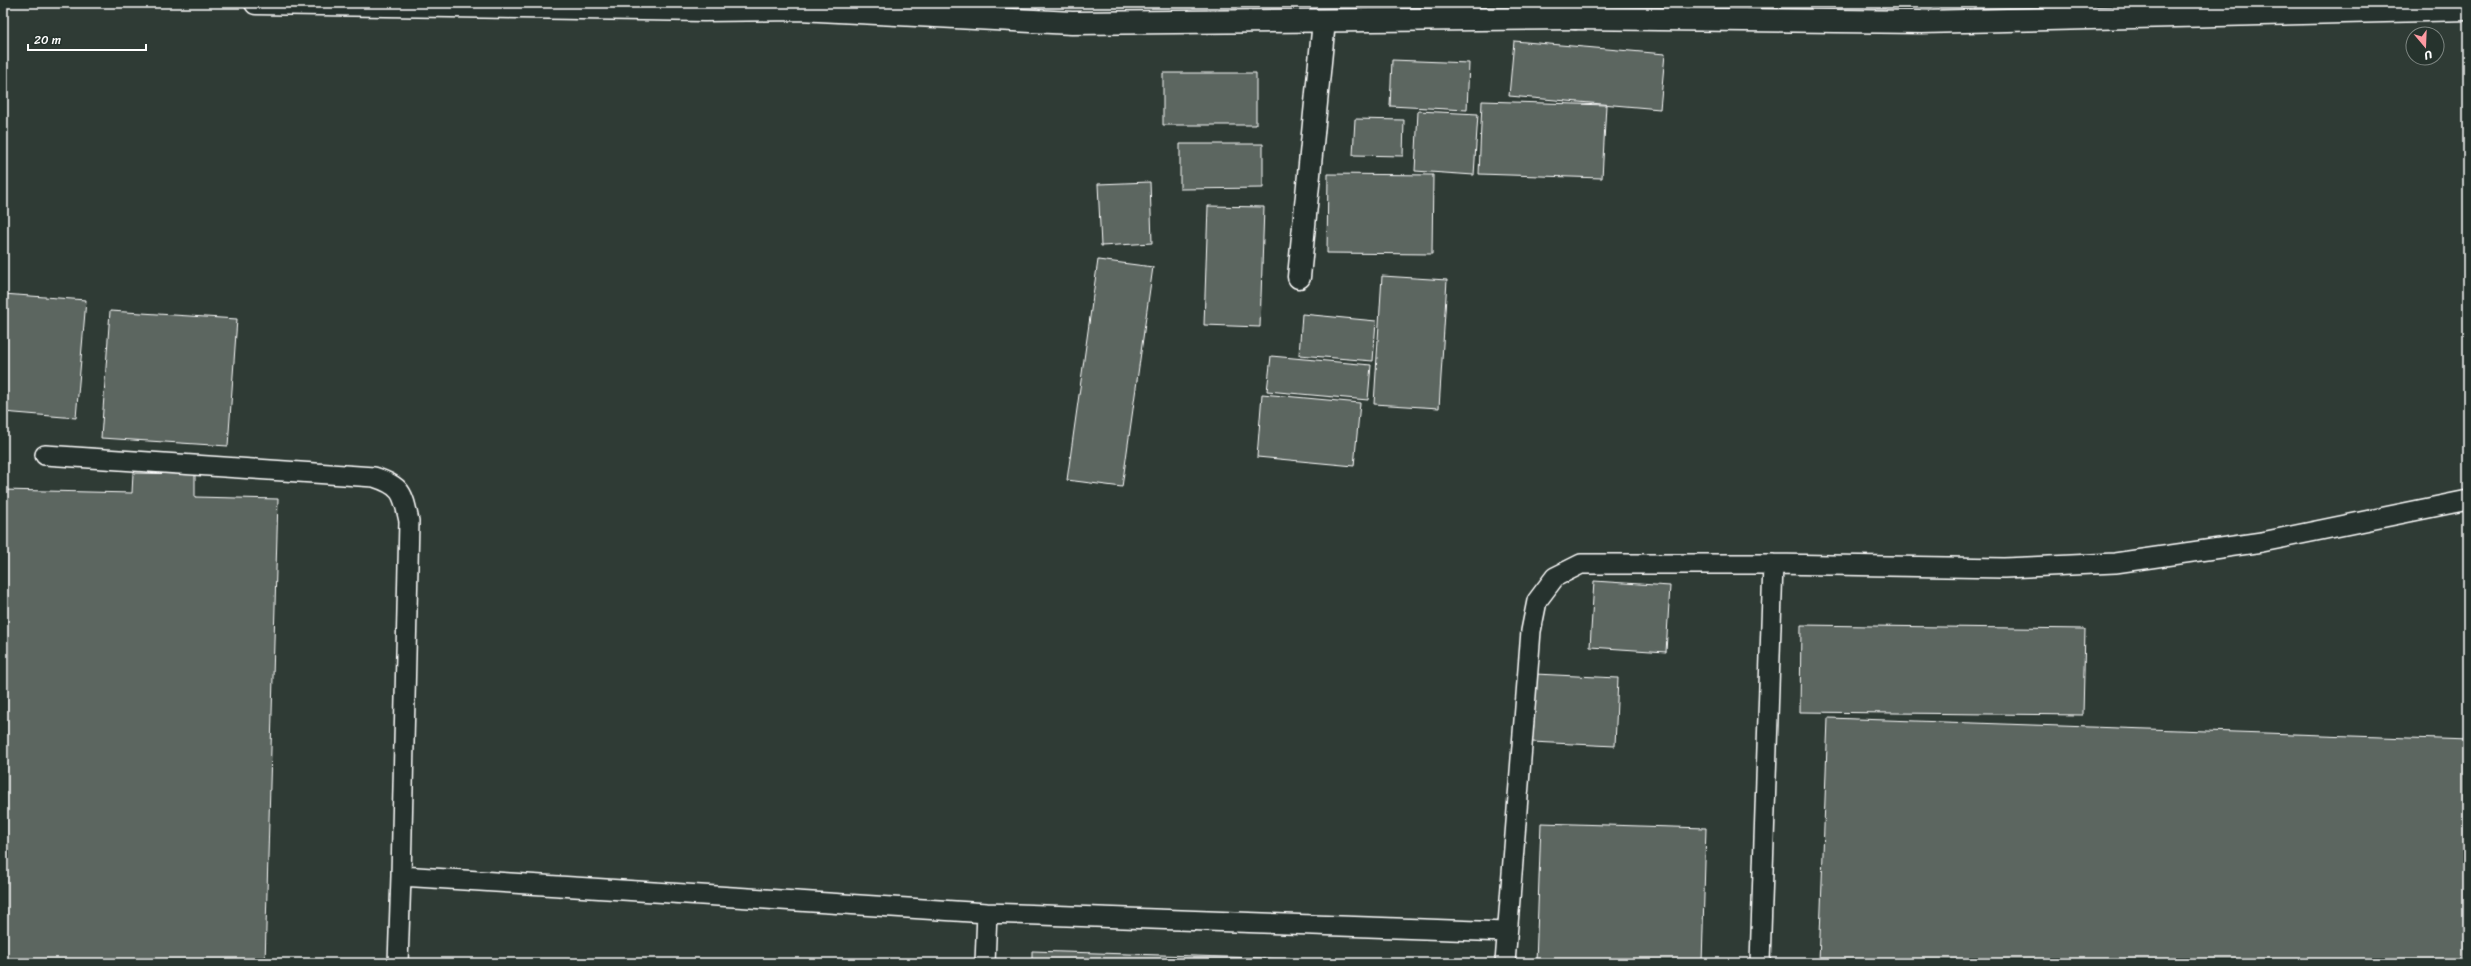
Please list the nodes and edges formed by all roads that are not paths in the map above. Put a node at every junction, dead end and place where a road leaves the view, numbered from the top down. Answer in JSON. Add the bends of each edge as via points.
{"nodes":[{"id":1,"x":256,"y":3,"type":"edge"},
{"id":2,"x":799,"y":6,"type":"edge"},
{"id":3,"x":704,"y":7,"type":"edge"},
{"id":4,"x":2233,"y":8,"type":"edge"},
{"id":5,"x":2468,"y":9,"type":"edge"},
{"id":6,"x":1574,"y":10,"type":"edge"},
{"id":7,"x":1324,"y":21,"type":"junction"},
{"id":8,"x":1299,"y":277,"type":"dead end"},
{"id":9,"x":45,"y":455,"type":"dead end"},
{"id":10,"x":2468,"y":500,"type":"edge"},
{"id":11,"x":1773,"y":564,"type":"junction"},
{"id":12,"x":402,"y":876,"type":"junction"},
{"id":13,"x":987,"y":913,"type":"junction"},
{"id":14,"x":1506,"y":932,"type":"junction"},
{"id":15,"x":398,"y":963,"type":"edge"},
{"id":16,"x":985,"y":963,"type":"edge"},
{"id":17,"x":1505,"y":963,"type":"edge"},
{"id":18,"x":1760,"y":963,"type":"edge"}],
"edges":[{"from":1,"to":3,"type":"street"},
{"from":2,"to":3,"type":"street"},
{"from":2,"to":7,"type":"street","via":[[1072,24]]},
{"from":4,"to":5,"type":"street"},
{"from":4,"to":6,"type":"street","via":[[1922,22]]},
{"from":6,"to":7,"type":"street"},
{"from":7,"to":8,"type":"street"},
{"from":9,"to":12,"type":"lane","via":[[374,477],[392,483],[404,499],[410,521]]},
{"from":10,"to":11,"type":"lane","via":[[2262,542],[2115,563],[2004,568]]},
{"from":11,"to":14,"type":"lane","via":[[1581,564],[1555,577],[1537,601],[1531,631]]},
{"from":11,"to":18,"type":"lane"},
{"from":12,"to":13,"type":"lane"},
{"from":12,"to":15,"type":"lane"},
{"from":13,"to":14,"type":"lane"},
{"from":13,"to":16,"type":"lane"},
{"from":14,"to":17,"type":"lane"}]}
